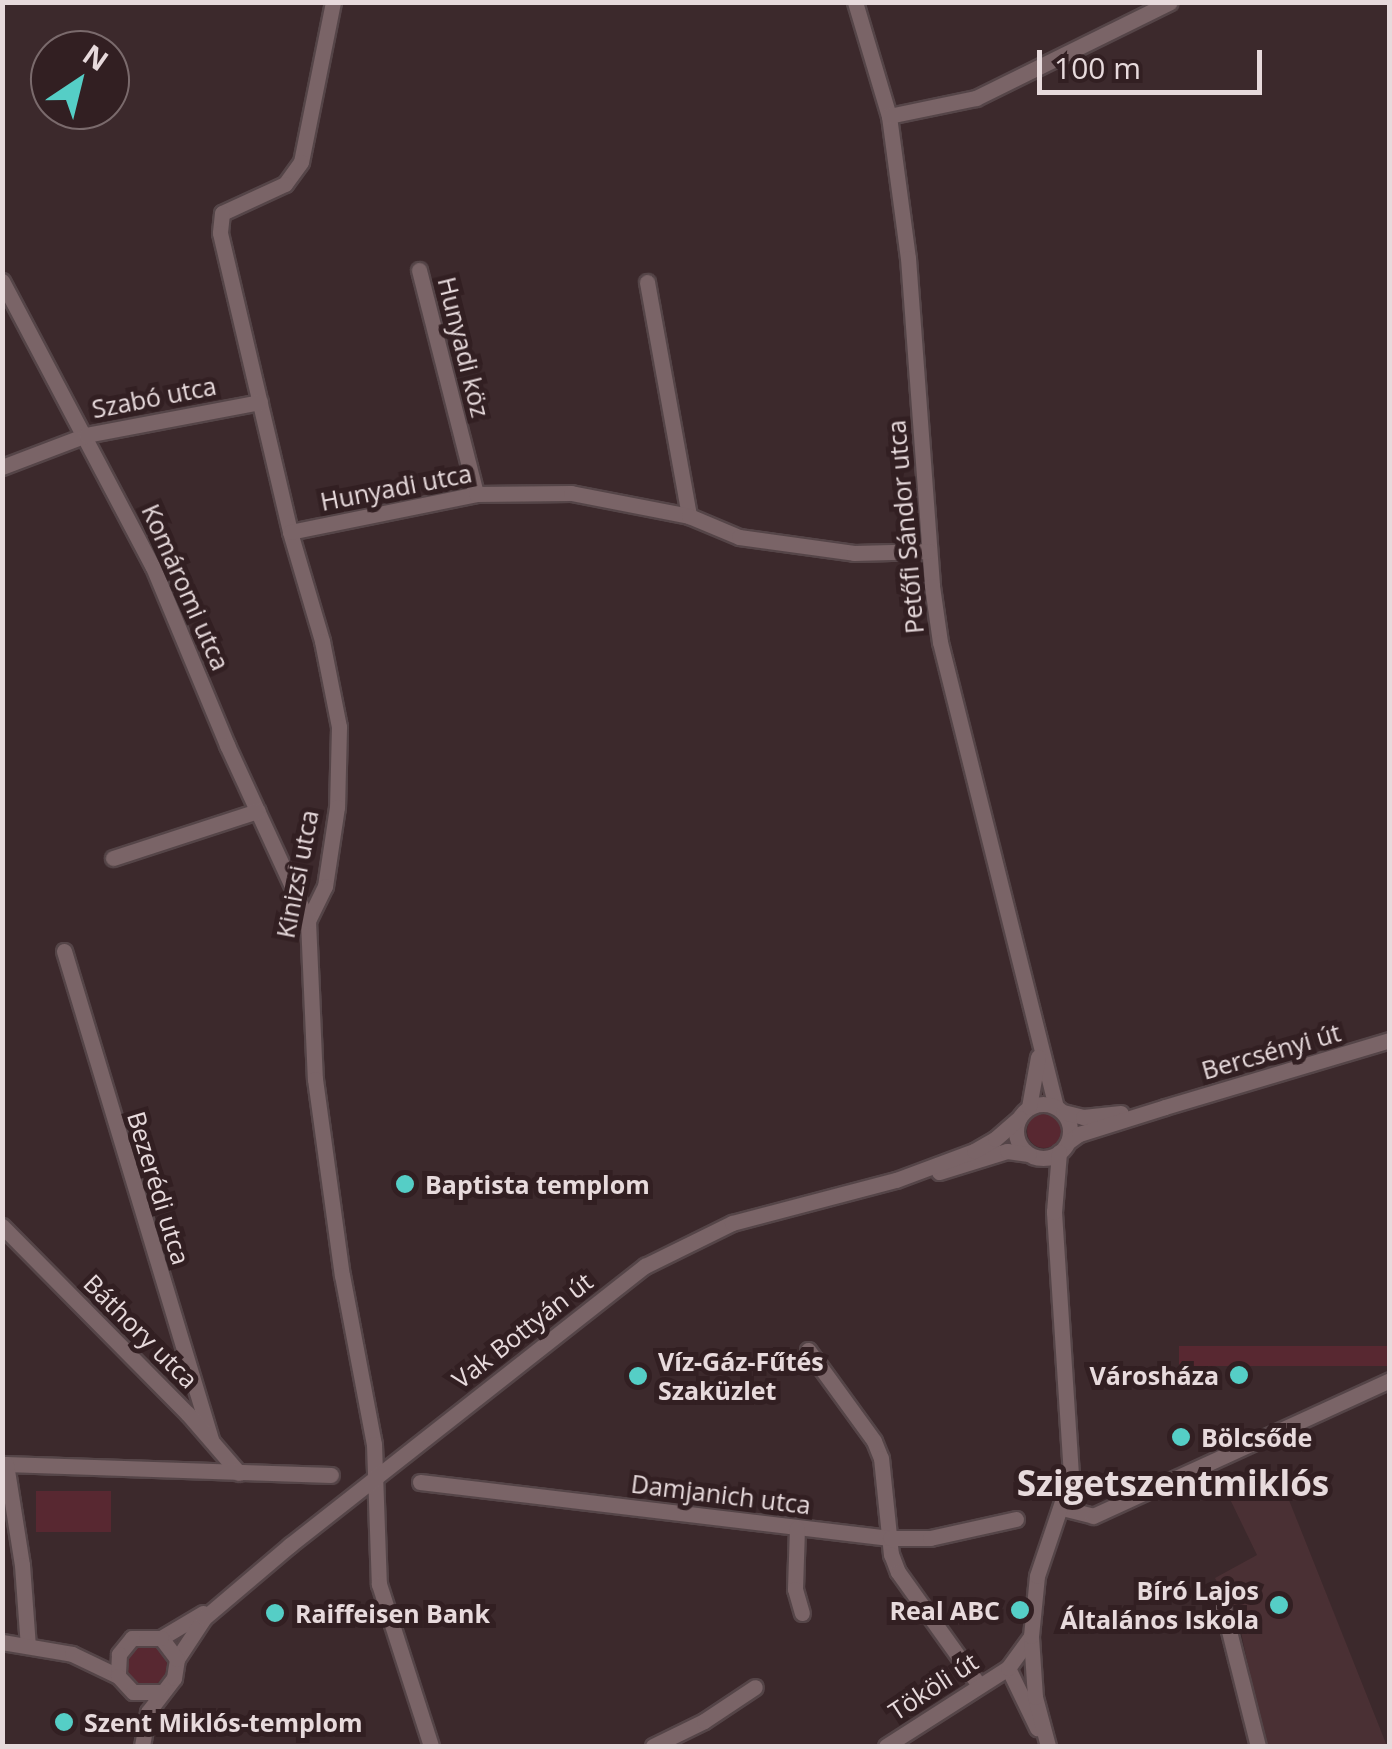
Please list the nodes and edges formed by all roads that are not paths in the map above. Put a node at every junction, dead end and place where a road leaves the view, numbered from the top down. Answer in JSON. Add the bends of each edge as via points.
{"nodes":[{"id":1,"x":333,"y":2,"type":"edge"},
{"id":2,"x":855,"y":2,"type":"edge"},
{"id":3,"x":1170,"y":2,"type":"edge"},
{"id":4,"x":889,"y":116,"type":"junction"},
{"id":5,"x":419,"y":270,"type":"dead end"},
{"id":6,"x":2,"y":281,"type":"edge"},
{"id":7,"x":647,"y":282,"type":"dead end"},
{"id":8,"x":260,"y":402,"type":"junction"},
{"id":9,"x":86,"y":435,"type":"junction"},
{"id":10,"x":2,"y":466,"type":"edge"},
{"id":11,"x":476,"y":494,"type":"junction"},
{"id":12,"x":688,"y":516,"type":"junction"},
{"id":13,"x":290,"y":532,"type":"junction"},
{"id":14,"x":929,"y":550,"type":"junction"},
{"id":15,"x":258,"y":811,"type":"junction"},
{"id":16,"x":113,"y":858,"type":"dead end"},
{"id":17,"x":308,"y":921,"type":"junction"},
{"id":18,"x":64,"y":950,"type":"dead end"},
{"id":19,"x":1390,"y":1040,"type":"edge"},
{"id":20,"x":1038,"y":1042,"type":"junction"},
{"id":21,"x":1164,"y":1107,"type":"junction"},
{"id":22,"x":1060,"y":1109,"type":"junction"},
{"id":23,"x":1024,"y":1112,"type":"junction"},
{"id":24,"x":1064,"y":1147,"type":"junction"},
{"id":25,"x":1033,"y":1155,"type":"junction"},
{"id":26,"x":896,"y":1180,"type":"junction"},
{"id":27,"x":1054,"y":1212,"type":"junction"},
{"id":28,"x":2,"y":1226,"type":"edge"},
{"id":29,"x":808,"y":1350,"type":"dead end"},
{"id":30,"x":1390,"y":1380,"type":"edge"},
{"id":31,"x":210,"y":1438,"type":"junction"},
{"id":32,"x":4,"y":1464,"type":"edge"},
{"id":33,"x":239,"y":1474,"type":"junction"},
{"id":34,"x":331,"y":1475,"type":"dead end"},
{"id":35,"x":374,"y":1478,"type":"junction"},
{"id":36,"x":420,"y":1482,"type":"dead end"},
{"id":37,"x":1062,"y":1508,"type":"junction"},
{"id":38,"x":1016,"y":1519,"type":"dead end"},
{"id":39,"x":797,"y":1528,"type":"junction"},
{"id":40,"x":890,"y":1538,"type":"junction"},
{"id":41,"x":224,"y":1601,"type":"junction"},
{"id":42,"x":1224,"y":1607,"type":"dead end"},
{"id":43,"x":802,"y":1613,"type":"dead end"},
{"id":44,"x":1031,"y":1636,"type":"junction"},
{"id":45,"x":161,"y":1638,"type":"junction"},
{"id":46,"x":2,"y":1642,"type":"edge"},
{"id":47,"x":28,"y":1646,"type":"junction"},
{"id":48,"x":72,"y":1654,"type":"junction"},
{"id":49,"x":118,"y":1654,"type":"junction"},
{"id":50,"x":177,"y":1659,"type":"junction"},
{"id":51,"x":1008,"y":1668,"type":"junction"},
{"id":52,"x":118,"y":1676,"type":"junction"},
{"id":53,"x":980,"y":1684,"type":"junction"},
{"id":54,"x":755,"y":1687,"type":"dead end"},
{"id":55,"x":133,"y":1692,"type":"junction"},
{"id":56,"x":161,"y":1692,"type":"junction"},
{"id":57,"x":1047,"y":1745,"type":"edge"},
{"id":58,"x":142,"y":1746,"type":"edge"},
{"id":59,"x":431,"y":1746,"type":"edge"},
{"id":60,"x":653,"y":1746,"type":"edge"},
{"id":61,"x":886,"y":1746,"type":"edge"},
{"id":62,"x":1258,"y":1746,"type":"edge"}],
"edges":[{"from":1,"to":8,"type":"street","name":"Kinizsi utca","via":[[301,162],[286,184],[229,207],[220,223]]},
{"from":2,"to":4,"type":"street","name":"Petőfi Sándor utca"},
{"from":3,"to":4,"type":"street","via":[[976,98]]},
{"from":4,"to":14,"type":"street","name":"Petőfi Sándor utca","via":[[908,258]]},
{"from":5,"to":11,"type":"street","name":"Hunyadi köz"},
{"from":6,"to":9,"type":"street","name":"Komáromi utca"},
{"from":7,"to":12,"type":"street"},
{"from":8,"to":9,"type":"street","name":"Szabó utca"},
{"from":8,"to":13,"type":"street","name":"Kinizsi utca"},
{"from":9,"to":10,"type":"street","name":"Szabó utca"},
{"from":9,"to":15,"type":"street","name":"Komáromi utca","via":[[153,567]]},
{"from":11,"to":12,"type":"street","name":"Hunyadi utca","via":[[604,496]]},
{"from":11,"to":13,"type":"street","name":"Hunyadi utca"},
{"from":12,"to":14,"type":"street","name":"Hunyadi utca","via":[[740,537],[854,553]]},
{"from":13,"to":17,"type":"street","name":"Kinizsi utca","via":[[339,727],[337,807],[325,886]]},
{"from":14,"to":20,"type":"street","name":"Petőfi Sándor utca","via":[[954,707]]},
{"from":15,"to":16,"type":"street"},
{"from":15,"to":17,"type":"street","name":"Komáromi utca"},
{"from":17,"to":35,"type":"street","name":"Kinizsi utca","via":[[323,1154],[374,1444]]},
{"from":18,"to":31,"type":"street","name":"Bezerédi utca"},
{"from":19,"to":21,"type":"street","name":"Bercsényi út"},
{"from":20,"to":22,"type":"street","name":"Petőfi Sándor utca"},
{"from":20,"to":23,"type":"street","name":"Petőfi Sándor utca"},
{"from":21,"to":22,"type":"street","name":"Bercsényi út","via":[[1090,1116]]},
{"from":21,"to":24,"type":"street","name":"Bercsényi út","via":[[1080,1134]]},
{"from":22,"to":23,"type":"street"},
{"from":22,"to":24,"type":"street","via":[[1070,1126]]},
{"from":23,"to":25,"type":"street","via":[[1016,1134]]},
{"from":23,"to":26,"type":"street","name":"Vak Bottyán út","via":[[985,1146]]},
{"from":24,"to":25,"type":"street"},
{"from":24,"to":27,"type":"street"},
{"from":25,"to":26,"type":"street","name":"Vak Bottyán út","via":[[1007,1151]]},
{"from":25,"to":27,"type":"street","via":[[1046,1171]]},
{"from":26,"to":35,"type":"street","name":"Vak Bottyán út","via":[[732,1223],[664,1254]]},
{"from":27,"to":37,"type":"street","via":[[1071,1460]]},
{"from":28,"to":31,"type":"street","name":"Báthory utca"},
{"from":29,"to":40,"type":"street","via":[[874,1440]]},
{"from":30,"to":37,"type":"street","via":[[1093,1516]]},
{"from":31,"to":33,"type":"street","name":"Báthory utca"},
{"from":32,"to":33,"type":"street"},
{"from":32,"to":47,"type":"street"},
{"from":33,"to":34,"type":"street"},
{"from":35,"to":41,"type":"street","name":"Vak Bottyán út"},
{"from":35,"to":59,"type":"street","name":"Kinizsi utca","via":[[380,1584]]},
{"from":36,"to":39,"type":"street","name":"Damjanich utca"},
{"from":37,"to":44,"type":"street","via":[[1037,1576]]},
{"from":38,"to":40,"type":"street","name":"Damjanich utca","via":[[930,1538]]},
{"from":39,"to":40,"type":"street","name":"Damjanich utca"},
{"from":39,"to":43,"type":"street","via":[[794,1589]]},
{"from":40,"to":53,"type":"street","via":[[898,1572]]},
{"from":41,"to":45,"type":"street","name":"Vak Bottyán út"},
{"from":41,"to":50,"type":"street","name":"Vak Bottyán út"},
{"from":42,"to":62,"type":"street"},
{"from":44,"to":51,"type":"street"},
{"from":44,"to":57,"type":"street"},
{"from":45,"to":49,"type":"street","via":[[141,1635]]},
{"from":45,"to":50,"type":"street"},
{"from":46,"to":47,"type":"street"},
{"from":47,"to":48,"type":"street"},
{"from":48,"to":49,"type":"street"},
{"from":48,"to":52,"type":"street"},
{"from":49,"to":52,"type":"street"},
{"from":50,"to":56,"type":"street","via":[[174,1678]]},
{"from":51,"to":53,"type":"street","name":"Tököli út"},
{"from":51,"to":57,"type":"street"},
{"from":52,"to":55,"type":"street"},
{"from":53,"to":61,"type":"street","name":"Tököli út"},
{"from":54,"to":60,"type":"street"},
{"from":55,"to":56,"type":"street"},
{"from":55,"to":58,"type":"street"},
{"from":56,"to":58,"type":"street","via":[[148,1712]]}]}
